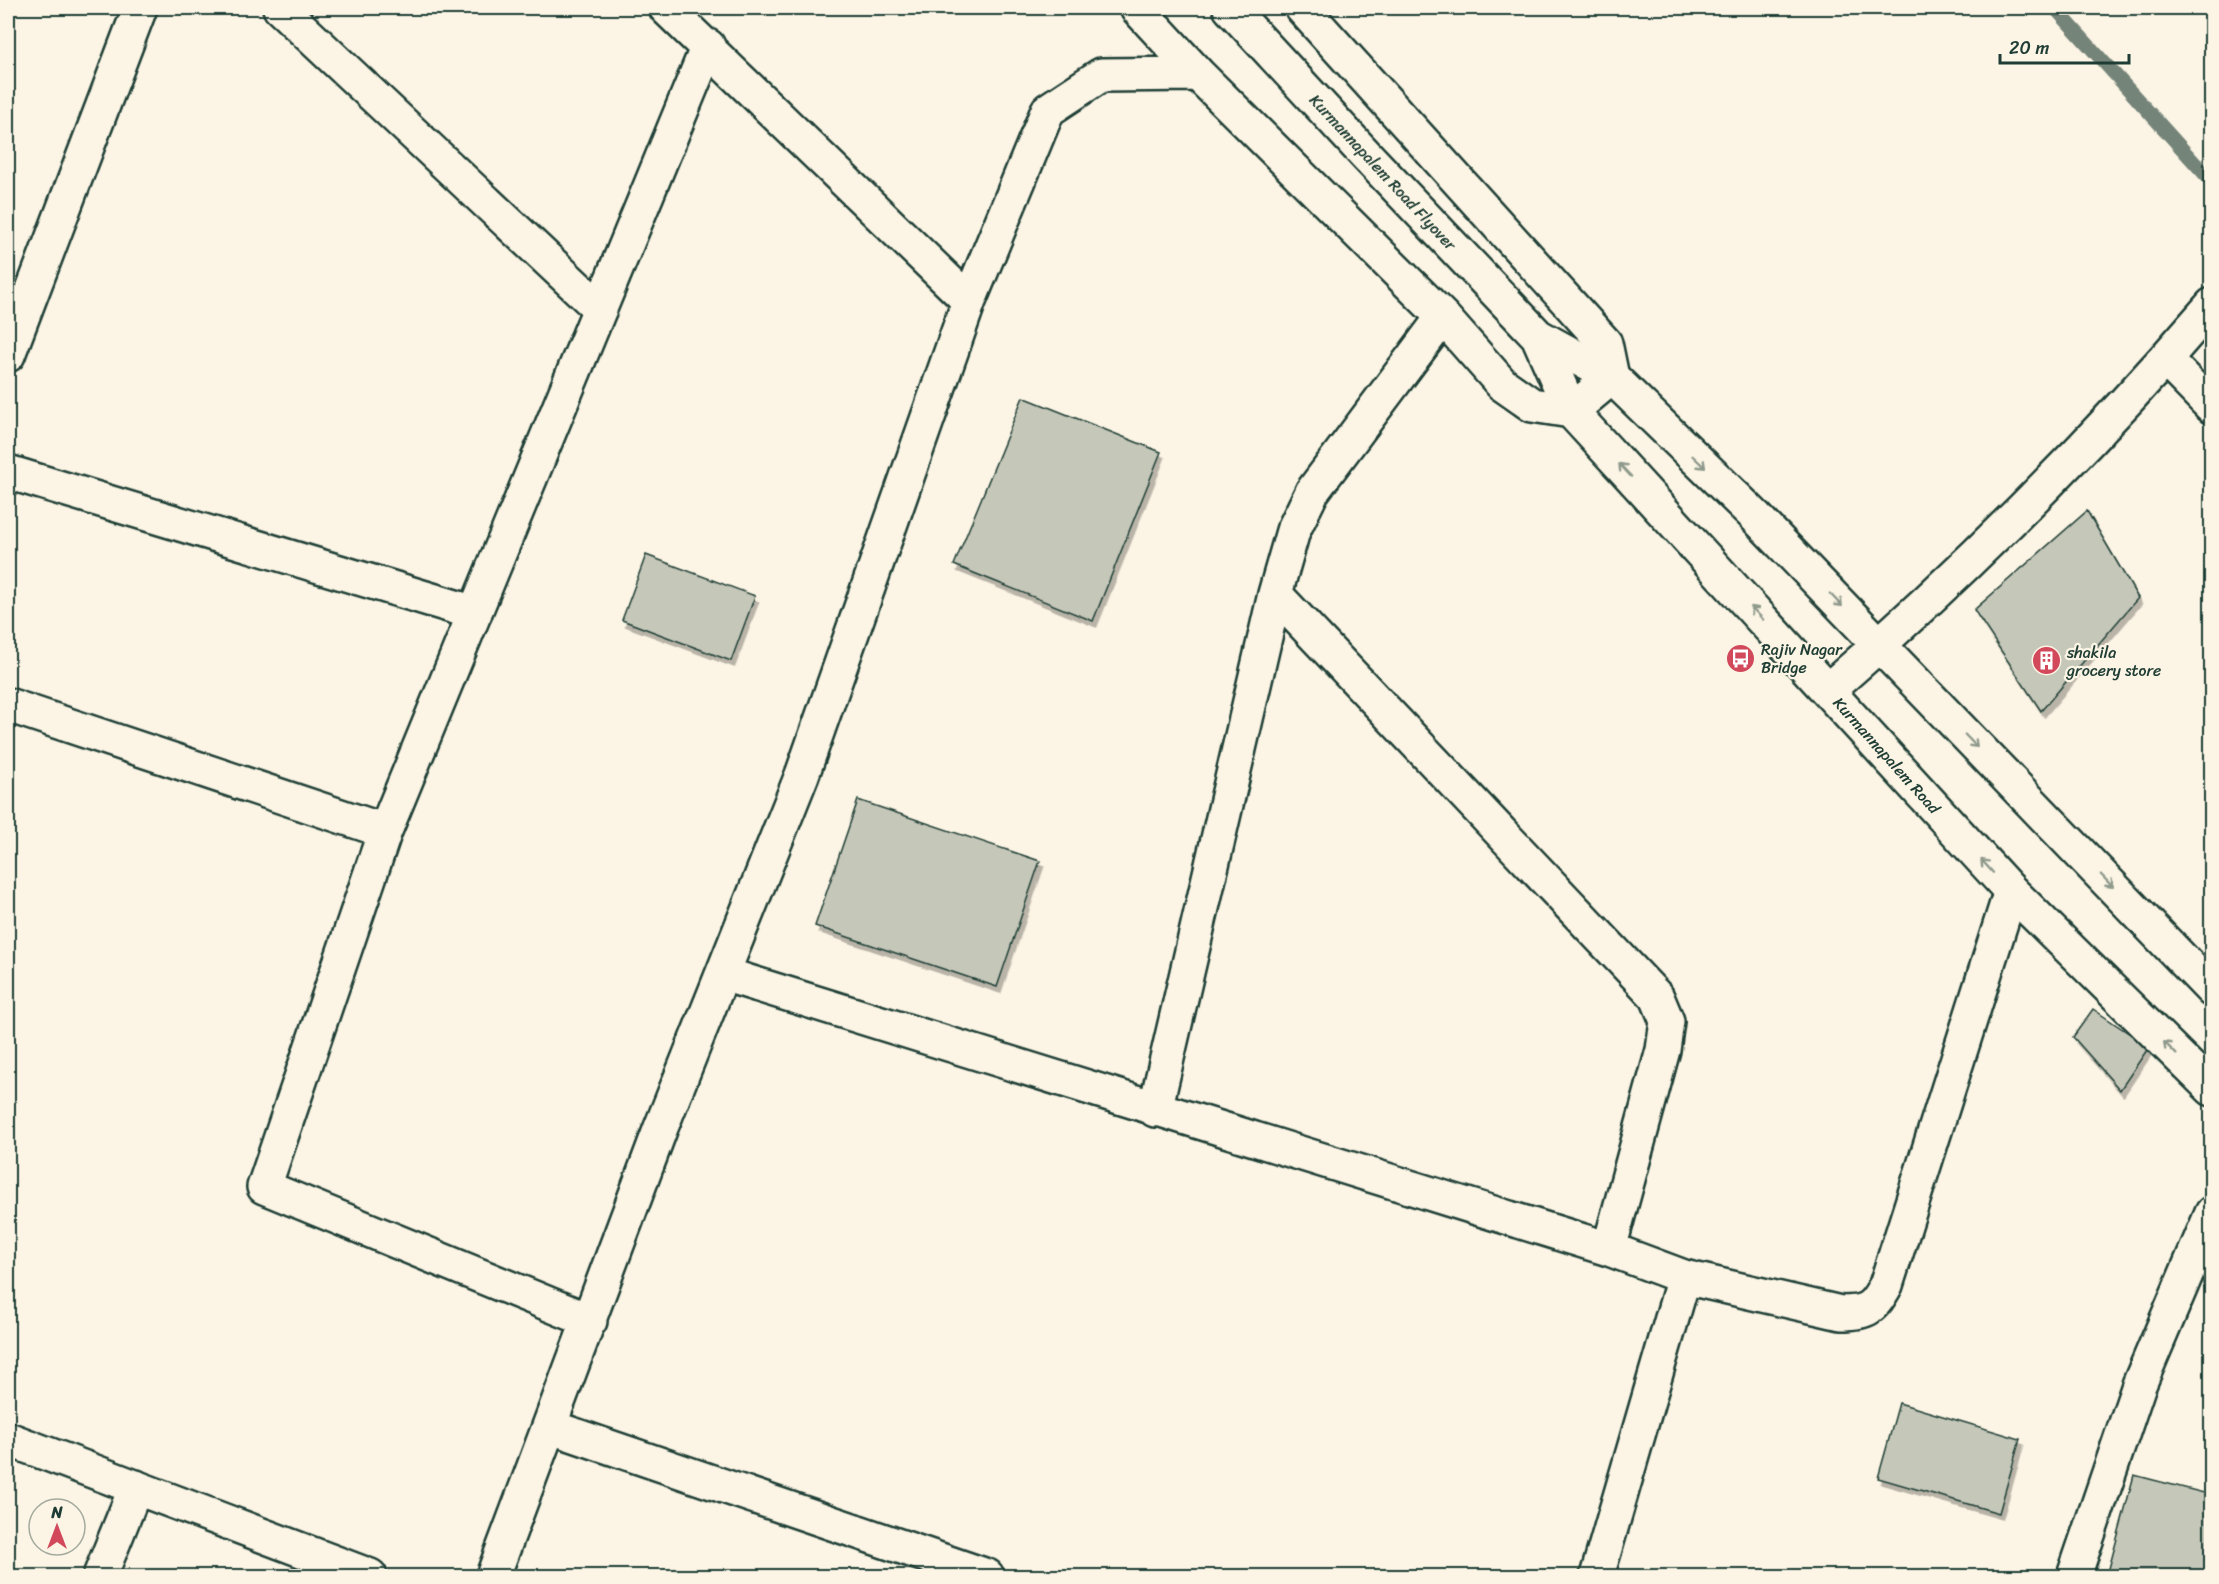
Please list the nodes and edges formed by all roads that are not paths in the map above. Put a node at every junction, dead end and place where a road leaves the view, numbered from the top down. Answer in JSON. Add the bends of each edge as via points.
{"nodes":[{"id":1,"x":140,"y":8,"type":"edge"},
{"id":2,"x":280,"y":8,"type":"edge"},
{"id":3,"x":666,"y":8,"type":"edge"},
{"id":4,"x":1137,"y":8,"type":"edge"},
{"id":5,"x":1230,"y":8,"type":"edge"},
{"id":6,"x":1302,"y":8,"type":"edge"},
{"id":7,"x":708,"y":46,"type":"junction"},
{"id":8,"x":1198,"y":74,"type":"junction"},
{"id":9,"x":969,"y":301,"type":"junction"},
{"id":10,"x":2211,"y":305,"type":"edge"},
{"id":11,"x":600,"y":309,"type":"junction"},
{"id":12,"x":1443,"y":317,"type":"junction"},
{"id":13,"x":1538,"y":336,"type":"junction"},
{"id":14,"x":8,"y":355,"type":"edge"},
{"id":15,"x":2165,"y":359,"type":"junction"},
{"id":16,"x":1612,"y":377,"type":"junction"},
{"id":17,"x":2211,"y":407,"type":"edge"},
{"id":18,"x":1571,"y":411,"type":"junction"},
{"id":19,"x":8,"y":472,"type":"edge"},
{"id":20,"x":1275,"y":594,"type":"junction"},
{"id":21,"x":475,"y":613,"type":"junction"},
{"id":22,"x":1880,"y":645,"type":"junction"},
{"id":23,"x":1828,"y":690,"type":"junction"},
{"id":24,"x":8,"y":705,"type":"edge"},
{"id":25,"x":385,"y":831,"type":"junction"},
{"id":26,"x":2011,"y":891,"type":"junction"},
{"id":27,"x":723,"y":974,"type":"junction"},
{"id":28,"x":2211,"y":990,"type":"edge"},
{"id":29,"x":2211,"y":1089,"type":"edge"},
{"id":30,"x":1155,"y":1110,"type":"junction"},
{"id":31,"x":2211,"y":1213,"type":"edge"},
{"id":32,"x":1609,"y":1249,"type":"junction"},
{"id":33,"x":1684,"y":1277,"type":"junction"},
{"id":34,"x":590,"y":1321,"type":"junction"},
{"id":35,"x":550,"y":1427,"type":"junction"},
{"id":36,"x":8,"y":1439,"type":"edge"},
{"id":37,"x":136,"y":1486,"type":"junction"},
{"id":38,"x":100,"y":1576,"type":"edge"},
{"id":39,"x":370,"y":1576,"type":"edge"},
{"id":40,"x":493,"y":1576,"type":"edge"},
{"id":41,"x":987,"y":1576,"type":"edge"},
{"id":42,"x":1597,"y":1576,"type":"edge"},
{"id":43,"x":2073,"y":1576,"type":"edge"}],
"edges":[{"from":1,"to":14,"type":"street"},
{"from":2,"to":11,"type":"street"},
{"from":3,"to":7,"type":"street"},
{"from":4,"to":8,"type":"street"},
{"from":5,"to":13,"type":"street","name":"Kurmannapalem Road Flyover"},
{"from":6,"to":16,"type":"street","via":[[1605,343]]},
{"from":7,"to":9,"type":"street"},
{"from":7,"to":11,"type":"street"},
{"from":8,"to":9,"type":"street","via":[[1101,75],[1048,110]]},
{"from":8,"to":12,"type":"street"},
{"from":9,"to":27,"type":"street","via":[[802,775]]},
{"from":10,"to":15,"type":"street"},
{"from":11,"to":21,"type":"street"},
{"from":12,"to":18,"type":"street","via":[[1502,384],[1532,405]]},
{"from":12,"to":20,"type":"street","via":[[1312,492],[1293,531]]},
{"from":13,"to":16,"type":"street","name":"Kurmannapalem Road Flyover"},
{"from":13,"to":18,"type":"street","name":"Kurmannapalem Road Flyover"},
{"from":15,"to":17,"type":"street"},
{"from":15,"to":22,"type":"street","via":[[2037,493]]},
{"from":16,"to":18,"type":"street"},
{"from":16,"to":22,"type":"street","one_way":true},
{"from":23,"to":18,"type":"street","name":"Kurmannapalem Road","one_way":true},
{"from":19,"to":21,"type":"street"},
{"from":20,"to":30,"type":"street"},
{"from":20,"to":32,"type":"street","via":[[1657,996],[1667,1022],[1663,1050]]},
{"from":21,"to":25,"type":"street"},
{"from":22,"to":23,"type":"street"},
{"from":22,"to":28,"type":"street","one_way":true},
{"from":26,"to":23,"type":"street","name":"Kurmannapalem Road","one_way":true},
{"from":24,"to":25,"type":"street"},
{"from":25,"to":34,"type":"street","via":[[264,1187]]},
{"from":29,"to":26,"type":"street","name":"Kurmannapalem Road","one_way":true},
{"from":26,"to":33,"type":"street","via":[[1887,1285],[1877,1302],[1861,1313],[1841,1313]]},
{"from":27,"to":30,"type":"street"},
{"from":27,"to":34,"type":"street"},
{"from":30,"to":32,"type":"street"},
{"from":31,"to":43,"type":"street","via":[[2139,1385]]},
{"from":32,"to":33,"type":"street"},
{"from":33,"to":42,"type":"street"},
{"from":34,"to":35,"type":"street"},
{"from":35,"to":40,"type":"street"},
{"from":35,"to":41,"type":"street"},
{"from":36,"to":37,"type":"street"},
{"from":37,"to":38,"type":"street"},
{"from":37,"to":39,"type":"street"}]}
